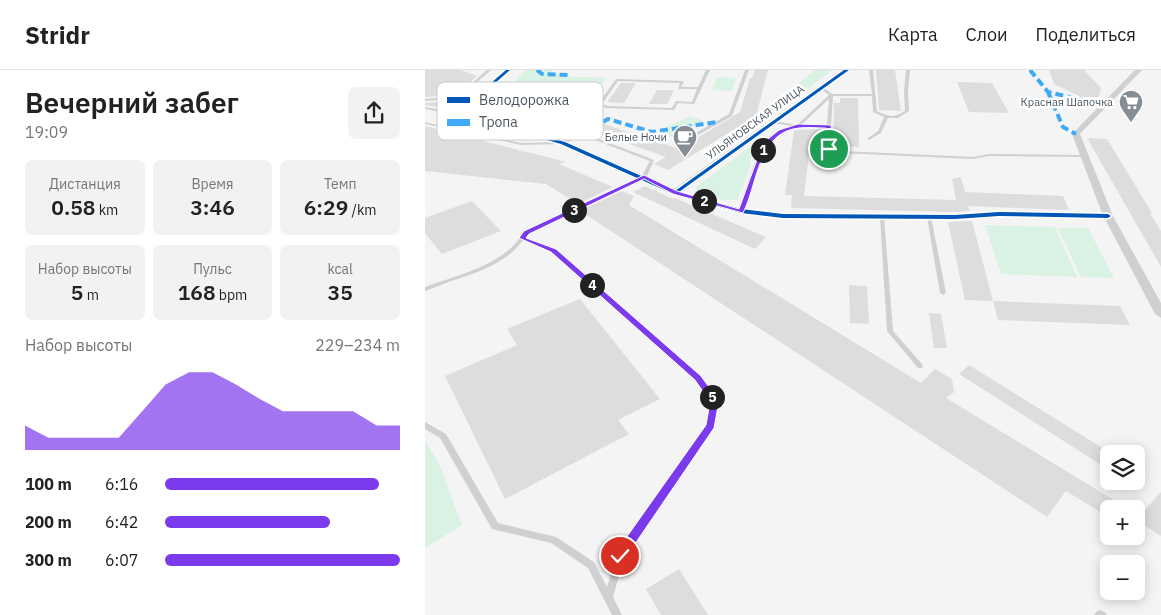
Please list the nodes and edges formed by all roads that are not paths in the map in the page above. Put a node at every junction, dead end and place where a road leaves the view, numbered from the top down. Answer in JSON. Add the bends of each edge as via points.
{"nodes":[{"id":1,"x":489,"y":70,"type":"edge"},
{"id":2,"x":508,"y":70,"type":"edge"},
{"id":3,"x":708,"y":70,"type":"edge"},
{"id":4,"x":747,"y":70,"type":"edge"},
{"id":5,"x":847,"y":70,"type":"edge"},
{"id":6,"x":871,"y":70,"type":"edge"},
{"id":7,"x":908,"y":70,"type":"edge"},
{"id":8,"x":1139,"y":70,"type":"edge"},
{"id":9,"x":475,"y":82,"type":"edge"},
{"id":10,"x":494,"y":82,"type":"edge"},
{"id":11,"x":700,"y":88,"type":"junction"},
{"id":12,"x":822,"y":88,"type":"junction"},
{"id":13,"x":831,"y":95,"type":"junction"},
{"id":14,"x":874,"y":95,"type":"junction"},
{"id":15,"x":603,"y":100,"type":"edge"},
{"id":16,"x":603,"y":106,"type":"edge"},
{"id":17,"x":886,"y":117,"type":"junction"},
{"id":18,"x":775,"y":122,"type":"junction"},
{"id":19,"x":798,"y":126,"type":"junction"},
{"id":20,"x":829,"y":126,"type":"junction"},
{"id":21,"x":869,"y":139,"type":"dead end"},
{"id":22,"x":502,"y":140,"type":"edge"},
{"id":23,"x":552,"y":140,"type":"edge"},
{"id":24,"x":569,"y":140,"type":"edge"},
{"id":25,"x":598,"y":140,"type":"edge"},
{"id":26,"x":563,"y":143,"type":"junction"},
{"id":27,"x":679,"y":144,"type":"dead end"},
{"id":28,"x":1083,"y":156,"type":"junction"},
{"id":29,"x":644,"y":177,"type":"junction"},
{"id":30,"x":675,"y":193,"type":"junction"},
{"id":31,"x":741,"y":212,"type":"junction"},
{"id":32,"x":1108,"y":216,"type":"junction"},
{"id":33,"x":882,"y":217,"type":"junction"},
{"id":34,"x":929,"y":217,"type":"junction"},
{"id":35,"x":523,"y":238,"type":"junction"},
{"id":36,"x":425,"y":288,"type":"edge"},
{"id":37,"x":943,"y":293,"type":"dead end"},
{"id":38,"x":1161,"y":314,"type":"edge"},
{"id":39,"x":920,"y":366,"type":"dead end"},
{"id":40,"x":425,"y":425,"type":"edge"},
{"id":41,"x":608,"y":598,"type":"junction"},
{"id":42,"x":617,"y":615,"type":"edge"}],
"edges":[{"from":1,"to":9,"type":"lane"},
{"from":2,"to":10,"type":"street"},
{"from":3,"to":11,"type":"lane"},
{"from":4,"to":27,"type":"lane","via":[[731,114]]},
{"from":5,"to":12,"type":"street","name":"УЛЬЯНОВСКАЯ УЛИЦА"},
{"from":6,"to":14,"type":"lane"},
{"from":7,"to":17,"type":"lane","via":[[907,111],[897,117]]},
{"from":8,"to":28,"type":"street","via":[[1076,134]]},
{"from":11,"to":15,"type":"lane","via":[[679,88],[682,82],[617,80]]},
{"from":11,"to":16,"type":"lane","via":[[693,103],[677,102],[673,109]]},
{"from":12,"to":13,"type":"lane"},
{"from":12,"to":18,"type":"street","name":"УЛЬЯНОВСКАЯ УЛИЦА"},
{"from":13,"to":14,"type":"lane"},
{"from":13,"to":19,"type":"lane"},
{"from":13,"to":20,"type":"lane"},
{"from":14,"to":17,"type":"lane","via":[[875,112]]},
{"from":17,"to":21,"type":"lane","via":[[880,132]]},
{"from":18,"to":19,"type":"lane"},
{"from":18,"to":30,"type":"street","name":"УЛЬЯНОВСКАЯ УЛИЦА"},
{"from":19,"to":20,"type":"lane"},
{"from":19,"to":31,"type":"lane","via":[[781,131],[765,144]]},
{"from":20,"to":28,"type":"lane","via":[[829,149],[842,152],[973,158],[989,155]]},
{"from":22,"to":26,"type":"lane","via":[[521,144]]},
{"from":23,"to":26,"type":"street"},
{"from":24,"to":26,"type":"lane"},
{"from":25,"to":29,"type":"lane","via":[[652,160]]},
{"from":26,"to":29,"type":"street"},
{"from":28,"to":32,"type":"street"},
{"from":29,"to":30,"type":"street"},
{"from":29,"to":35,"type":"lane","via":[[526,232]]},
{"from":30,"to":31,"type":"street"},
{"from":31,"to":33,"type":"street","via":[[783,216]]},
{"from":32,"to":34,"type":"street","via":[[999,214]]},
{"from":32,"to":38,"type":"street"},
{"from":33,"to":34,"type":"street"},
{"from":33,"to":39,"type":"lane","via":[[890,331]]},
{"from":34,"to":37,"type":"lane"},
{"from":35,"to":36,"type":"lane","via":[[519,245],[497,261]]},
{"from":35,"to":41,"type":"lane","via":[[553,251],[698,378],[715,401],[710,426],[620,556]]},
{"from":40,"to":41,"type":"lane","via":[[443,436],[495,526],[553,540],[591,565]]},
{"from":41,"to":42,"type":"lane"}]}
